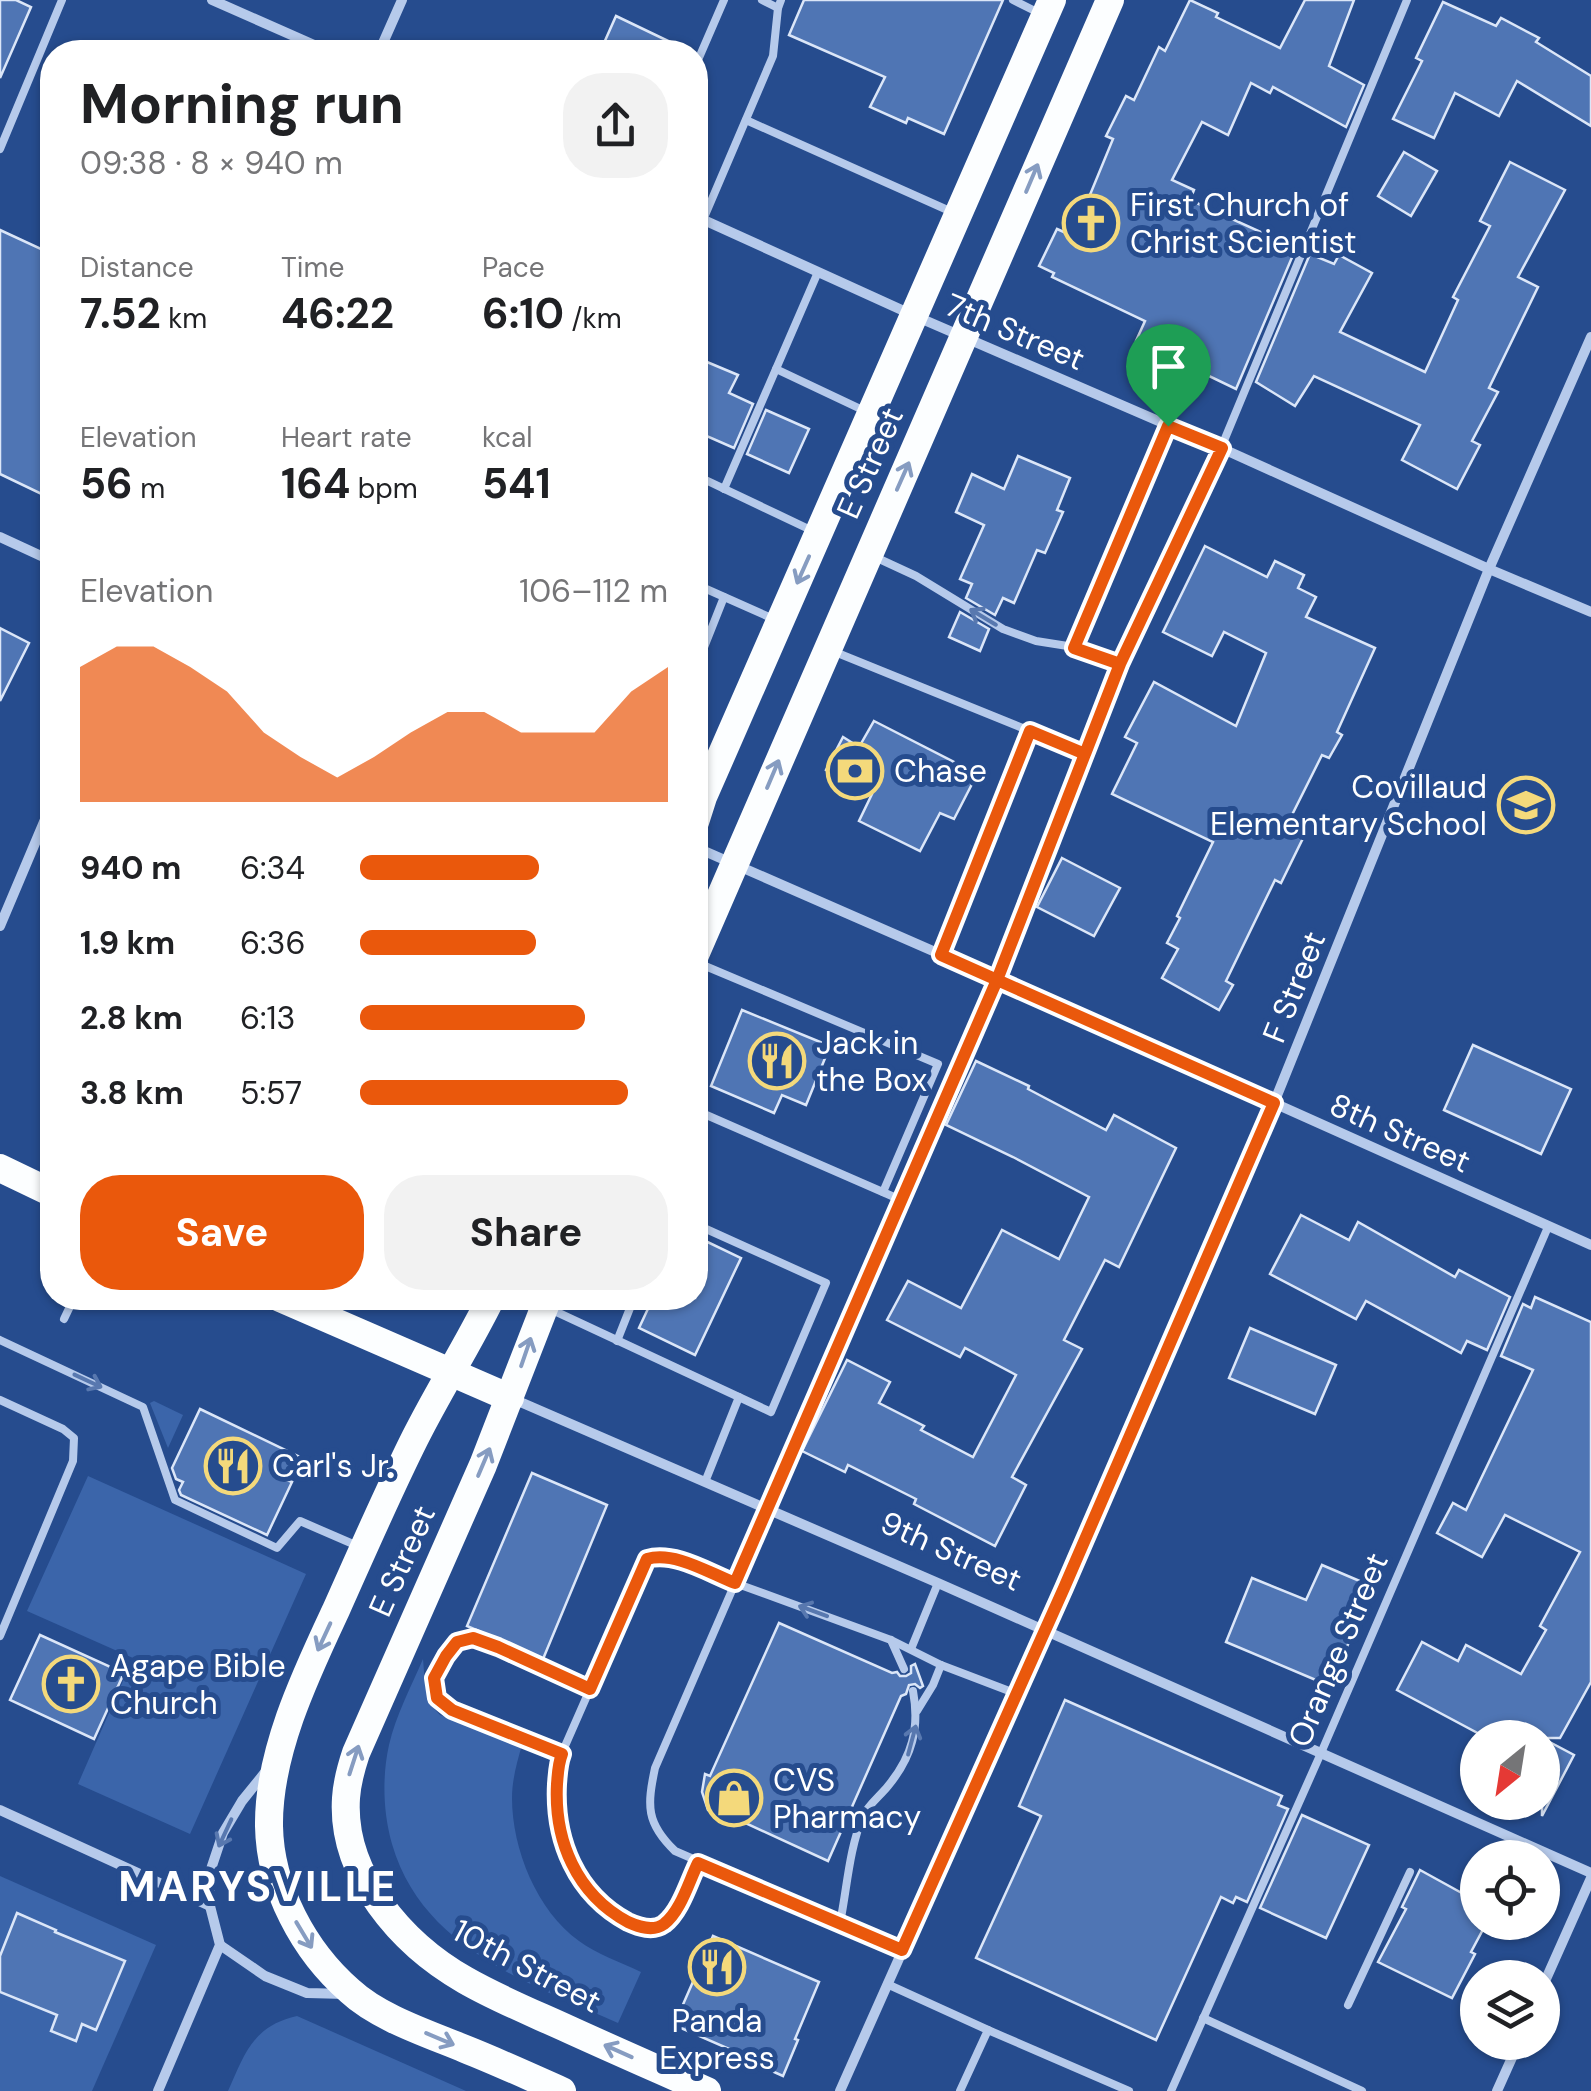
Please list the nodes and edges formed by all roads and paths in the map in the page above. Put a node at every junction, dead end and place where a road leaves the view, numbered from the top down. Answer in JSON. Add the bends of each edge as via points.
{"nodes":[{"id":1,"x":62,"y":0,"type":"edge"},
{"id":2,"x":212,"y":0,"type":"edge"},
{"id":3,"x":402,"y":0,"type":"edge"},
{"id":4,"x":724,"y":0,"type":"edge"},
{"id":5,"x":762,"y":0,"type":"edge"},
{"id":6,"x":1014,"y":0,"type":"edge"},
{"id":7,"x":1110,"y":0,"type":"edge"},
{"id":8,"x":1408,"y":0,"type":"edge"},
{"id":9,"x":780,"y":4,"type":"edge"},
{"id":10,"x":1049,"y":8,"type":"edge"},
{"id":11,"x":45,"y":40,"type":"edge"},
{"id":12,"x":303,"y":40,"type":"edge"},
{"id":13,"x":384,"y":40,"type":"edge"},
{"id":14,"x":706,"y":40,"type":"edge"},
{"id":15,"x":40,"y":53,"type":"edge"},
{"id":16,"x":746,"y":120,"type":"junction"},
{"id":17,"x":0,"y":149,"type":"edge"},
{"id":18,"x":708,"y":199,"type":"edge"},
{"id":19,"x":959,"y":215,"type":"junction"},
{"id":20,"x":708,"y":222,"type":"edge"},
{"id":21,"x":818,"y":272,"type":"junction"},
{"id":22,"x":915,"y":316,"type":"junction"},
{"id":23,"x":963,"y":337,"type":"junction"},
{"id":24,"x":1591,"y":337,"type":"edge"},
{"id":25,"x":776,"y":369,"type":"junction"},
{"id":26,"x":872,"y":414,"type":"junction"},
{"id":27,"x":1168,"y":426,"type":"junction"},
{"id":28,"x":1222,"y":448,"type":"junction"},
{"id":29,"x":708,"y":482,"type":"edge"},
{"id":30,"x":724,"y":489,"type":"junction"},
{"id":31,"x":819,"y":534,"type":"junction"},
{"id":32,"x":0,"y":537,"type":"edge"},
{"id":33,"x":869,"y":554,"type":"junction"},
{"id":34,"x":40,"y":555,"type":"edge"},
{"id":35,"x":1489,"y":569,"type":"junction"},
{"id":36,"x":708,"y":590,"type":"edge"},
{"id":37,"x":724,"y":598,"type":"junction"},
{"id":38,"x":1591,"y":612,"type":"edge"},
{"id":39,"x":780,"y":622,"type":"junction"},
{"id":40,"x":708,"y":638,"type":"edge"},
{"id":41,"x":1074,"y":648,"type":"junction"},
{"id":42,"x":828,"y":649,"type":"junction"},
{"id":43,"x":1120,"y":664,"type":"junction"},
{"id":44,"x":1030,"y":731,"type":"junction"},
{"id":45,"x":1085,"y":754,"type":"junction"},
{"id":46,"x":708,"y":786,"type":"edge"},
{"id":47,"x":40,"y":831,"type":"edge"},
{"id":48,"x":708,"y":853,"type":"edge"},
{"id":49,"x":734,"y":864,"type":"junction"},
{"id":50,"x":0,"y":926,"type":"edge"},
{"id":51,"x":708,"y":927,"type":"edge"},
{"id":52,"x":941,"y":955,"type":"junction"},
{"id":53,"x":708,"y":964,"type":"edge"},
{"id":54,"x":997,"y":980,"type":"junction"},
{"id":55,"x":1274,"y":1103,"type":"junction"},
{"id":56,"x":708,"y":1116,"type":"edge"},
{"id":57,"x":0,"y":1168,"type":"edge"},
{"id":58,"x":40,"y":1186,"type":"edge"},
{"id":59,"x":883,"y":1192,"type":"junction"},
{"id":60,"x":901,"y":1200,"type":"junction"},
{"id":61,"x":1548,"y":1227,"type":"junction"},
{"id":62,"x":708,"y":1230,"type":"edge"},
{"id":63,"x":1591,"y":1245,"type":"edge"},
{"id":64,"x":68,"y":1310,"type":"edge"},
{"id":65,"x":307,"y":1310,"type":"edge"},
{"id":66,"x":485,"y":1310,"type":"edge"},
{"id":67,"x":543,"y":1310,"type":"edge"},
{"id":68,"x":561,"y":1310,"type":"edge"},
{"id":69,"x":629,"y":1310,"type":"edge"},
{"id":70,"x":64,"y":1319,"type":"dead end"},
{"id":71,"x":0,"y":1340,"type":"edge"},
{"id":72,"x":617,"y":1340,"type":"junction"},
{"id":73,"x":451,"y":1374,"type":"junction"},
{"id":74,"x":510,"y":1398,"type":"junction"},
{"id":75,"x":739,"y":1398,"type":"junction"},
{"id":76,"x":0,"y":1400,"type":"edge"},
{"id":77,"x":705,"y":1482,"type":"junction"},
{"id":78,"x":766,"y":1509,"type":"junction"},
{"id":79,"x":364,"y":1548,"type":"junction"},
{"id":80,"x":735,"y":1583,"type":"junction"},
{"id":81,"x":938,"y":1583,"type":"junction"},
{"id":82,"x":1045,"y":1630,"type":"junction"},
{"id":83,"x":0,"y":1636,"type":"edge"},
{"id":84,"x":891,"y":1640,"type":"junction"},
{"id":85,"x":910,"y":1649,"type":"junction"},
{"id":86,"x":942,"y":1665,"type":"junction"},
{"id":87,"x":904,"y":1668,"type":"dead end"},
{"id":88,"x":590,"y":1689,"type":"junction"},
{"id":89,"x":913,"y":1691,"type":"dead end"},
{"id":90,"x":1017,"y":1694,"type":"junction"},
{"id":91,"x":917,"y":1711,"type":"junction"},
{"id":92,"x":1321,"y":1753,"type":"junction"},
{"id":93,"x":280,"y":1754,"type":"junction"},
{"id":94,"x":562,"y":1754,"type":"junction"},
{"id":95,"x":0,"y":1810,"type":"edge"},
{"id":96,"x":355,"y":1856,"type":"joint"},
{"id":97,"x":698,"y":1863,"type":"junction"},
{"id":98,"x":1410,"y":1872,"type":"dead end"},
{"id":99,"x":1591,"y":1875,"type":"edge"},
{"id":100,"x":210,"y":1906,"type":"junction"},
{"id":101,"x":840,"y":1924,"type":"junction"},
{"id":102,"x":220,"y":1945,"type":"junction"},
{"id":103,"x":902,"y":1950,"type":"junction"},
{"id":104,"x":1554,"y":1960,"type":"edge"},
{"id":105,"x":887,"y":1984,"type":"junction"},
{"id":106,"x":353,"y":1994,"type":"junction"},
{"id":107,"x":1348,"y":2005,"type":"dead end"},
{"id":108,"x":1204,"y":2018,"type":"junction"},
{"id":109,"x":988,"y":2030,"type":"junction"},
{"id":110,"x":1510,"y":2060,"type":"edge"},
{"id":111,"x":158,"y":2091,"type":"edge"},
{"id":112,"x":562,"y":2091,"type":"edge"},
{"id":113,"x":707,"y":2091,"type":"edge"},
{"id":114,"x":840,"y":2091,"type":"edge"},
{"id":115,"x":960,"y":2091,"type":"edge"},
{"id":116,"x":1129,"y":2091,"type":"edge"},
{"id":117,"x":1171,"y":2091,"type":"edge"},
{"id":118,"x":1362,"y":2091,"type":"edge"},
{"id":119,"x":1497,"y":2091,"type":"edge"}],
"edges":[{"from":1,"to":11,"type":"lane"},
{"from":2,"to":12,"type":"street"},
{"from":3,"to":13,"type":"street"},
{"from":4,"to":14,"type":"lane"},
{"from":5,"to":9,"type":"lane"},
{"from":6,"to":10,"type":"lane"},
{"from":23,"to":7,"type":"highway","name":"E Street","one_way":true},
{"from":8,"to":28,"type":"lane"},
{"from":9,"to":16,"type":"lane","via":[[774,56]]},
{"from":10,"to":19,"type":"highway","name":"E Street"},
{"from":15,"to":17,"type":"lane"},
{"from":16,"to":18,"type":"lane"},
{"from":16,"to":19,"type":"lane"},
{"from":19,"to":22,"type":"highway","name":"E Street"},
{"from":20,"to":21,"type":"street","name":"7th Street"},
{"from":21,"to":22,"type":"street","name":"7th Street"},
{"from":21,"to":25,"type":"lane"},
{"from":22,"to":23,"type":"street","name":"7th Street"},
{"from":22,"to":26,"type":"highway","name":"E Street"},
{"from":23,"to":27,"type":"street","name":"7th Street"},
{"from":33,"to":23,"type":"highway","name":"E Street","one_way":true},
{"from":24,"to":35,"type":"street","name":"F Street"},
{"from":25,"to":26,"type":"lane"},
{"from":25,"to":30,"type":"lane"},
{"from":26,"to":31,"type":"highway","name":"E Street"},
{"from":27,"to":28,"type":"street","name":"7th Street"},
{"from":27,"to":41,"type":"lane"},
{"from":28,"to":35,"type":"street","name":"7th Street"},
{"from":28,"to":43,"type":"lane"},
{"from":29,"to":30,"type":"lane"},
{"from":30,"to":31,"type":"lane"},
{"from":31,"to":39,"type":"highway","name":"E Street","one_way":true},
{"from":32,"to":34,"type":"street"},
{"from":41,"to":33,"type":"lane","one_way":true,"via":[[1003,629]]},
{"from":33,"to":42,"type":"highway","name":"E Street"},
{"from":35,"to":38,"type":"street","name":"7th Street"},
{"from":35,"to":55,"type":"street","name":"F Street"},
{"from":36,"to":37,"type":"lane"},
{"from":37,"to":39,"type":"lane"},
{"from":37,"to":40,"type":"lane"},
{"from":39,"to":46,"type":"highway","name":"E Street"},
{"from":41,"to":43,"type":"lane"},
{"from":42,"to":44,"type":"lane"},
{"from":49,"to":42,"type":"highway","name":"E Street","one_way":true},
{"from":43,"to":45,"type":"lane"},
{"from":44,"to":45,"type":"lane"},
{"from":44,"to":52,"type":"lane"},
{"from":45,"to":54,"type":"lane"},
{"from":47,"to":50,"type":"street"},
{"from":48,"to":49,"type":"street","name":"8th Street"},
{"from":49,"to":51,"type":"highway","name":"E Street"},
{"from":49,"to":52,"type":"street","name":"8th Street"},
{"from":52,"to":54,"type":"street","name":"8th Street"},
{"from":53,"to":59,"type":"lane","via":[[938,1064]]},
{"from":54,"to":55,"type":"street","name":"8th Street"},
{"from":54,"to":60,"type":"lane"},
{"from":55,"to":61,"type":"street","name":"8th Street"},
{"from":55,"to":82,"type":"street","name":"F Street"},
{"from":56,"to":59,"type":"lane"},
{"from":57,"to":58,"type":"highway"},
{"from":59,"to":60,"type":"lane"},
{"from":60,"to":78,"type":"lane"},
{"from":61,"to":63,"type":"street","name":"8th Street"},
{"from":61,"to":92,"type":"lane","name":"Orange Street"},
{"from":62,"to":75,"type":"lane","via":[[826,1283],[771,1412]]},
{"from":64,"to":70,"type":"lane"},
{"from":65,"to":73,"type":"highway","name":"9th Street"},
{"from":66,"to":73,"type":"highway","name":"E Street"},
{"from":74,"to":67,"type":"highway","name":"E Street","one_way":true},
{"from":68,"to":72,"type":"lane"},
{"from":69,"to":72,"type":"lane"},
{"from":71,"to":79,"type":"lane","one_way":true,"via":[[143,1407],[175,1500],[276,1548],[300,1521]]},
{"from":72,"to":75,"type":"lane"},
{"from":73,"to":74,"type":"highway","name":"9th Street"},
{"from":73,"to":79,"type":"highway","name":"E Street"},
{"from":74,"to":77,"type":"street","name":"9th Street"},
{"from":96,"to":74,"type":"highway","name":"E Street","one_way":true,"via":[[346,1800],[356,1753]]},
{"from":75,"to":77,"type":"lane"},
{"from":76,"to":83,"type":"lane","via":[[63,1428],[75,1449]]},
{"from":77,"to":78,"type":"street","name":"9th Street"},
{"from":78,"to":80,"type":"lane"},
{"from":78,"to":81,"type":"street","name":"9th Street"},
{"from":79,"to":93,"type":"highway","name":"E Street","one_way":true},
{"from":84,"to":80,"type":"lane","one_way":true},
{"from":80,"to":88,"type":"lane","via":[[674,1558],[647,1559]]},
{"from":80,"to":97,"type":"lane","via":[[650,1789],[658,1835]]},
{"from":81,"to":82,"type":"street","name":"9th Street"},
{"from":81,"to":85,"type":"lane"},
{"from":82,"to":90,"type":"street","name":"F Street"},
{"from":82,"to":92,"type":"street","name":"9th Street"},
{"from":84,"to":85,"type":"lane"},
{"from":84,"to":87,"type":"lane"},
{"from":85,"to":86,"type":"lane"},
{"from":86,"to":90,"type":"lane"},
{"from":86,"to":91,"type":"lane"},
{"from":88,"to":94,"type":"lane"},
{"from":88,"to":94,"type":"lane","via":[[473,1638],[457,1642],[434,1678],[437,1698],[452,1710]]},
{"from":89,"to":91,"type":"lane"},
{"from":90,"to":103,"type":"street","name":"F Street"},
{"from":101,"to":91,"type":"lane","one_way":true,"via":[[864,1812],[906,1761]]},
{"from":92,"to":99,"type":"street","name":"9th Street"},
{"from":92,"to":108,"type":"lane","name":"Orange Street"},
{"from":93,"to":100,"type":"street","name":"E Street","one_way":true,"via":[[223,1833],[210,1872]]},
{"from":93,"to":106,"type":"highway","name":"E Street","one_way":true,"via":[[269,1826],[274,1864],[302,1934]]},
{"from":94,"to":97,"type":"lane","via":[[556,1807],[562,1844],[601,1905],[646,1929],[662,1926]]},
{"from":95,"to":100,"type":"street"},
{"from":113,"to":96,"type":"highway","name":"10th Street","one_way":true,"via":[[462,1978],[388,1915]]},
{"from":97,"to":101,"type":"lane"},
{"from":98,"to":107,"type":"lane"},
{"from":99,"to":104,"type":"street"},
{"from":100,"to":102,"type":"street","name":"E Street"},
{"from":101,"to":103,"type":"lane"},
{"from":102,"to":106,"type":"street","via":[[307,1993]]},
{"from":102,"to":111,"type":"street"},
{"from":103,"to":105,"type":"street","name":"F Street"},
{"from":105,"to":109,"type":"lane"},
{"from":105,"to":114,"type":"street","name":"F Street"},
{"from":106,"to":112,"type":"highway","one_way":true},
{"from":108,"to":117,"type":"lane","name":"Orange Street"},
{"from":108,"to":118,"type":"lane"},
{"from":109,"to":115,"type":"lane"},
{"from":109,"to":116,"type":"lane"},
{"from":110,"to":119,"type":"street"}]}
